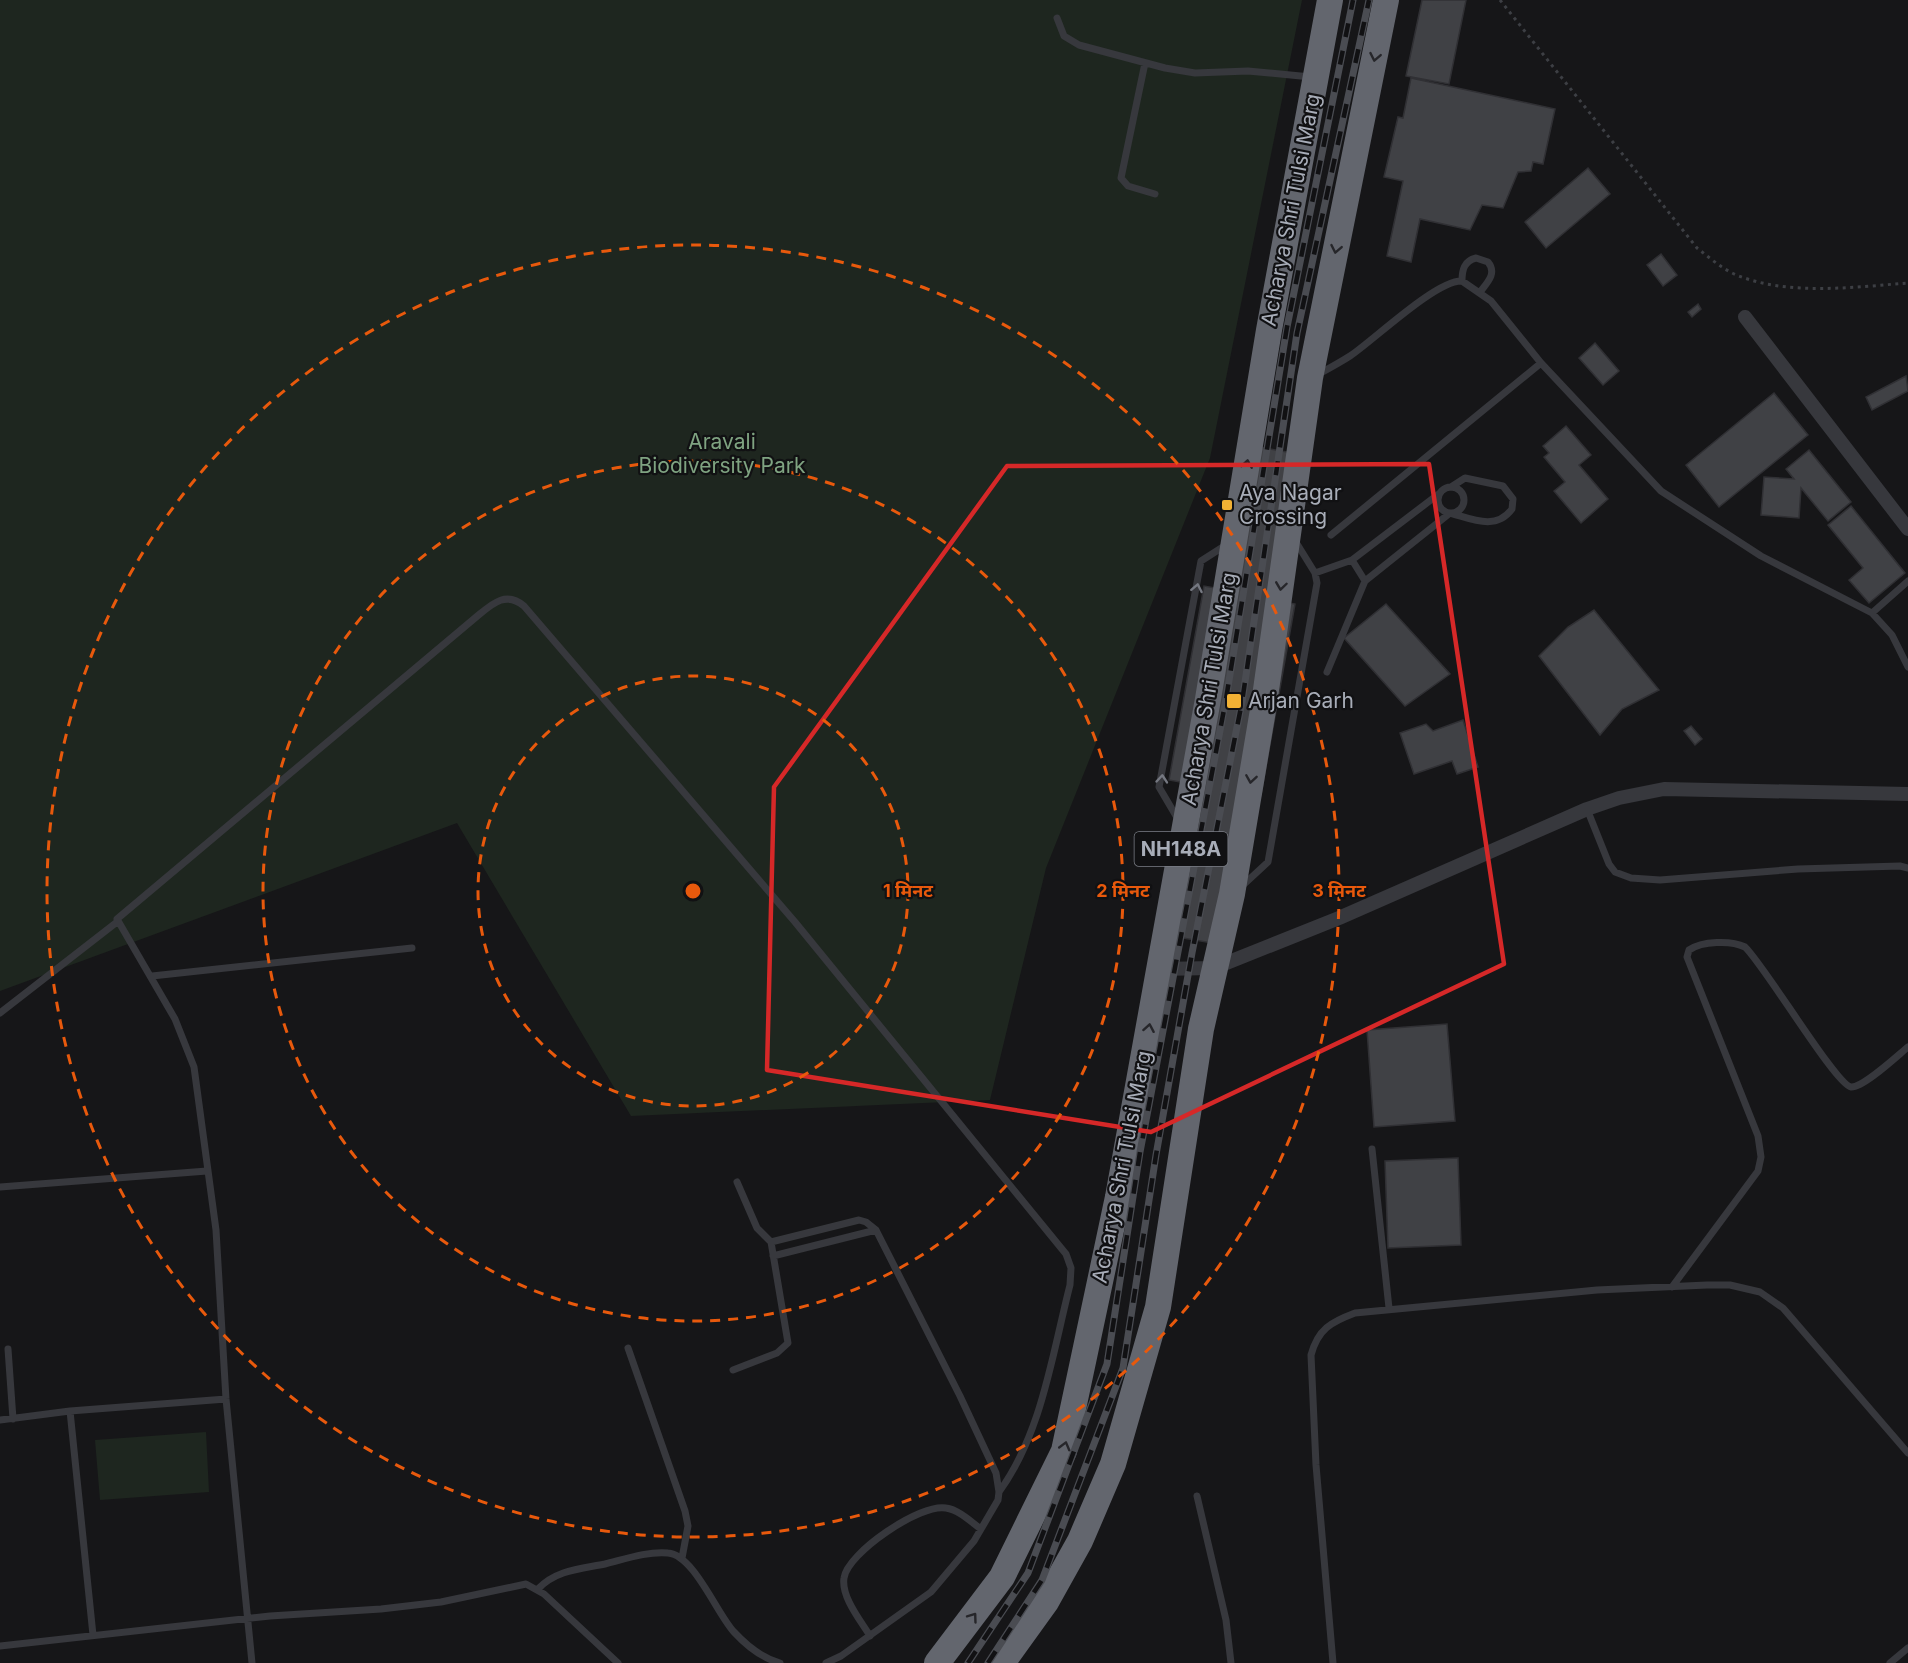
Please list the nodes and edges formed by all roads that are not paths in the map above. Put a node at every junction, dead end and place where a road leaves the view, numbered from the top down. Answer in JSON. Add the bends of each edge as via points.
{"nodes":[{"id":1,"x":1330,"y":0,"type":"edge"},
{"id":2,"x":1386,"y":0,"type":"edge"},
{"id":3,"x":1057,"y":18,"type":"dead end"},
{"id":4,"x":1145,"y":63,"type":"junction"},
{"id":5,"x":1316,"y":77,"type":"junction"},
{"id":6,"x":1155,"y":194,"type":"dead end"},
{"id":7,"x":1462,"y":281,"type":"junction"},
{"id":8,"x":1480,"y":292,"type":"junction"},
{"id":9,"x":1745,"y":317,"type":"dead end"},
{"id":10,"x":1541,"y":363,"type":"junction"},
{"id":11,"x":1310,"y":378,"type":"junction"},
{"id":12,"x":1451,"y":487,"type":"junction"},
{"id":13,"x":1440,"y":493,"type":"junction"},
{"id":14,"x":1450,"y":513,"type":"junction"},
{"id":15,"x":1908,"y":529,"type":"edge"},
{"id":16,"x":1289,"y":530,"type":"junction"},
{"id":17,"x":1331,"y":535,"type":"dead end"},
{"id":18,"x":1352,"y":560,"type":"junction"},
{"id":19,"x":1315,"y":573,"type":"junction"},
{"id":20,"x":1365,"y":580,"type":"junction"},
{"id":21,"x":1908,"y":581,"type":"edge"},
{"id":22,"x":1872,"y":613,"type":"junction"},
{"id":23,"x":1908,"y":668,"type":"edge"},
{"id":24,"x":1327,"y":672,"type":"dead end"},
{"id":25,"x":1908,"y":794,"type":"edge"},
{"id":26,"x":1587,"y":809,"type":"junction"},
{"id":27,"x":1908,"y":868,"type":"edge"},
{"id":28,"x":1232,"y":894,"type":"junction"},
{"id":29,"x":117,"y":922,"type":"junction"},
{"id":30,"x":412,"y":948,"type":"dead end"},
{"id":31,"x":1214,"y":968,"type":"junction"},
{"id":32,"x":1158,"y":969,"type":"junction"},
{"id":33,"x":152,"y":976,"type":"junction"},
{"id":34,"x":0,"y":1013,"type":"edge"},
{"id":35,"x":1908,"y":1047,"type":"edge"},
{"id":36,"x":1372,"y":1149,"type":"dead end"},
{"id":37,"x":207,"y":1171,"type":"junction"},
{"id":38,"x":737,"y":1182,"type":"dead end"},
{"id":39,"x":0,"y":1187,"type":"edge"},
{"id":40,"x":876,"y":1230,"type":"junction"},
{"id":41,"x":771,"y":1242,"type":"junction"},
{"id":42,"x":773,"y":1256,"type":"junction"},
{"id":43,"x":1672,"y":1287,"type":"junction"},
{"id":44,"x":1389,"y":1308,"type":"junction"},
{"id":45,"x":628,"y":1348,"type":"dead end"},
{"id":46,"x":8,"y":1349,"type":"dead end"},
{"id":47,"x":733,"y":1370,"type":"dead end"},
{"id":48,"x":226,"y":1399,"type":"junction"},
{"id":49,"x":70,"y":1411,"type":"junction"},
{"id":50,"x":13,"y":1419,"type":"junction"},
{"id":51,"x":0,"y":1420,"type":"edge"},
{"id":52,"x":1908,"y":1453,"type":"edge"},
{"id":53,"x":999,"y":1492,"type":"junction"},
{"id":54,"x":1197,"y":1496,"type":"dead end"},
{"id":55,"x":981,"y":1529,"type":"junction"},
{"id":56,"x":682,"y":1558,"type":"junction"},
{"id":57,"x":538,"y":1589,"type":"junction"},
{"id":58,"x":249,"y":1618,"type":"junction"},
{"id":59,"x":93,"y":1635,"type":"junction"},
{"id":60,"x":870,"y":1636,"type":"junction"},
{"id":61,"x":0,"y":1646,"type":"edge"},
{"id":62,"x":1908,"y":1648,"type":"edge"},
{"id":63,"x":252,"y":1663,"type":"edge"},
{"id":64,"x":618,"y":1663,"type":"edge"},
{"id":65,"x":780,"y":1663,"type":"edge"},
{"id":66,"x":826,"y":1663,"type":"edge"},
{"id":67,"x":937,"y":1663,"type":"edge"},
{"id":68,"x":1002,"y":1663,"type":"edge"},
{"id":69,"x":1231,"y":1663,"type":"edge"},
{"id":70,"x":1333,"y":1663,"type":"edge"},
{"id":71,"x":1890,"y":1663,"type":"edge"}],
"edges":[{"from":1,"to":5,"type":"highway","name":"Acharya Shri Tulsi Marg","number":"NH148A"},
{"from":2,"to":11,"type":"highway","number":"NH148A","one_way":true},
{"from":3,"to":4,"type":"lane","via":[[1064,36],[1079,45]]},
{"from":4,"to":5,"type":"lane","via":[[1195,73],[1248,71]]},
{"from":4,"to":6,"type":"lane","via":[[1121,178],[1128,186]]},
{"from":32,"to":5,"type":"highway","name":"Acharya Shri Tulsi Marg","number":"NH148A","one_way":true},
{"from":7,"to":8,"type":"lane"},
{"from":7,"to":8,"type":"lane","via":[[1468,262],[1476,258],[1488,262],[1491,276]]},
{"from":7,"to":11,"type":"lane","via":[[1426,297],[1349,356]]},
{"from":8,"to":10,"type":"lane"},
{"from":9,"to":15,"type":"street"},
{"from":10,"to":17,"type":"lane"},
{"from":10,"to":22,"type":"lane","via":[[1638,468],[1674,501],[1761,556]]},
{"from":11,"to":16,"type":"highway","number":"NH148A"},
{"from":12,"to":13,"type":"lane"},
{"from":12,"to":14,"type":"lane","via":[[1462,492],[1464,500],[1461,508]]},
{"from":12,"to":14,"type":"lane","via":[[1465,478],[1503,486],[1513,499],[1512,509],[1498,522]]},
{"from":13,"to":14,"type":"lane","via":[[1439,506]]},
{"from":13,"to":18,"type":"lane"},
{"from":14,"to":20,"type":"lane"},
{"from":16,"to":19,"type":"lane"},
{"from":16,"to":28,"type":"highway","number":"NH148A","one_way":true},
{"from":18,"to":19,"type":"lane"},
{"from":18,"to":20,"type":"lane"},
{"from":19,"to":28,"type":"lane","via":[[1317,583],[1268,862]]},
{"from":20,"to":24,"type":"lane"},
{"from":21,"to":22,"type":"lane"},
{"from":22,"to":23,"type":"lane","via":[[1892,635]]},
{"from":25,"to":26,"type":"street","via":[[1664,789]]},
{"from":26,"to":27,"type":"lane","via":[[1609,864],[1615,872],[1631,878],[1660,880],[1798,869]]},
{"from":26,"to":31,"type":"street","via":[[1339,918]]},
{"from":28,"to":31,"type":"highway","number":"NH148A"},
{"from":29,"to":33,"type":"lane"},
{"from":29,"to":34,"type":"lane"},
{"from":29,"to":53,"type":"lane","via":[[119,916],[496,601],[518,601],[795,922],[1066,1254],[1071,1268],[1070,1285],[1035,1422]]},
{"from":30,"to":33,"type":"lane"},
{"from":31,"to":32,"type":"street"},
{"from":31,"to":68,"type":"highway","number":"NH148A","via":[[1158,1307],[1113,1464],[1046,1602]]},
{"from":67,"to":32,"type":"highway","name":"Acharya Shri Tulsi Marg","number":"NH148A","one_way":true,"via":[[1002,1577],[1064,1451],[1118,1197]]},
{"from":33,"to":37,"type":"lane","via":[[191,1055]]},
{"from":35,"to":43,"type":"lane","via":[[1866,1081],[1848,1086],[1745,947],[1733,943],[1700,945],[1689,950],[1687,957],[1758,1136],[1761,1157],[1758,1171],[1738,1201]]},
{"from":36,"to":44,"type":"lane"},
{"from":37,"to":39,"type":"lane"},
{"from":37,"to":48,"type":"lane","via":[[216,1230]]},
{"from":38,"to":41,"type":"lane","via":[[757,1228]]},
{"from":40,"to":41,"type":"lane","via":[[859,1220]]},
{"from":40,"to":42,"type":"lane"},
{"from":40,"to":53,"type":"lane","via":[[960,1396],[996,1473]]},
{"from":41,"to":42,"type":"lane"},
{"from":42,"to":47,"type":"lane","via":[[788,1343],[777,1353]]},
{"from":43,"to":44,"type":"lane"},
{"from":43,"to":52,"type":"lane","via":[[1730,1285],[1772,1299]]},
{"from":44,"to":70,"type":"lane","via":[[1355,1313],[1328,1325],[1314,1341],[1311,1355]]},
{"from":45,"to":56,"type":"lane","via":[[685,1510],[688,1526]]},
{"from":46,"to":50,"type":"lane"},
{"from":48,"to":49,"type":"lane"},
{"from":48,"to":58,"type":"lane"},
{"from":49,"to":50,"type":"lane"},
{"from":49,"to":59,"type":"lane"},
{"from":50,"to":51,"type":"lane"},
{"from":53,"to":55,"type":"lane"},
{"from":54,"to":69,"type":"lane","via":[[1226,1620]]},
{"from":55,"to":60,"type":"lane","via":[[930,1592]]},
{"from":55,"to":60,"type":"lane","via":[[955,1510],[933,1508],[910,1517],[858,1556],[846,1570],[844,1585]]},
{"from":56,"to":57,"type":"lane","via":[[668,1553],[652,1554],[560,1573]]},
{"from":56,"to":65,"type":"lane","via":[[734,1632],[762,1655]]},
{"from":57,"to":58,"type":"lane","via":[[519,1584],[441,1602]]},
{"from":57,"to":64,"type":"lane"},
{"from":58,"to":59,"type":"lane"},
{"from":58,"to":63,"type":"lane"},
{"from":59,"to":61,"type":"lane"},
{"from":60,"to":66,"type":"lane"},
{"from":62,"to":71,"type":"lane"}]}
